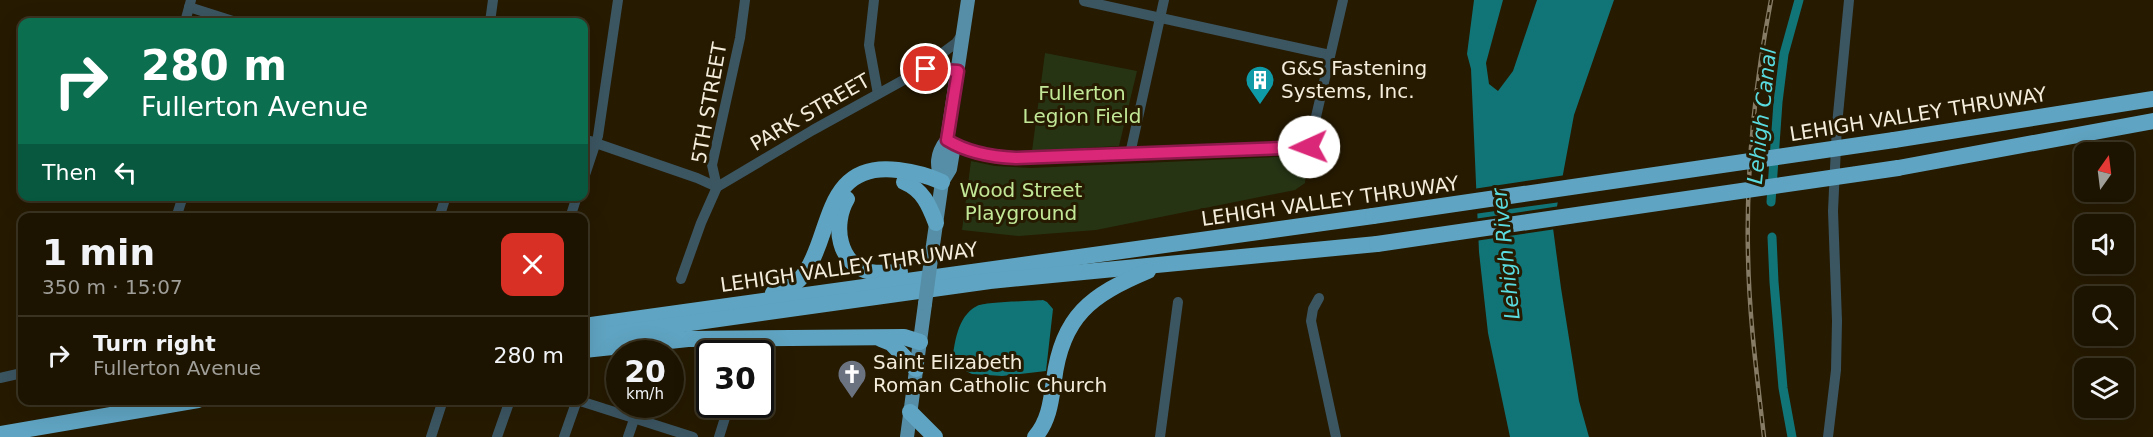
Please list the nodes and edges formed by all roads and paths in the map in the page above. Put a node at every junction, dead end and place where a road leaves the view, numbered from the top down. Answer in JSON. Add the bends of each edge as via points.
{"nodes":[{"id":1,"x":493,"y":0,"type":"edge"},
{"id":2,"x":618,"y":0,"type":"edge"},
{"id":3,"x":745,"y":0,"type":"edge"},
{"id":4,"x":874,"y":0,"type":"edge"},
{"id":5,"x":968,"y":0,"type":"edge"},
{"id":6,"x":1164,"y":0,"type":"edge"},
{"id":7,"x":1343,"y":0,"type":"edge"},
{"id":8,"x":1849,"y":0,"type":"edge"},
{"id":9,"x":1084,"y":1,"type":"edge"},
{"id":10,"x":190,"y":3,"type":"edge"},
{"id":11,"x":186,"y":18,"type":"edge"},
{"id":12,"x":226,"y":18,"type":"edge"},
{"id":13,"x":491,"y":18,"type":"edge"},
{"id":14,"x":1160,"y":18,"type":"junction"},
{"id":15,"x":963,"y":32,"type":"junction"},
{"id":16,"x":1330,"y":55,"type":"junction"},
{"id":17,"x":958,"y":71,"type":"junction"},
{"id":18,"x":918,"y":72,"type":"junction"},
{"id":19,"x":878,"y":94,"type":"junction"},
{"id":20,"x":2153,"y":99,"type":"edge"},
{"id":21,"x":2153,"y":121,"type":"edge"},
{"id":22,"x":588,"y":140,"type":"edge"},
{"id":23,"x":947,"y":140,"type":"junction"},
{"id":24,"x":595,"y":143,"type":"junction"},
{"id":25,"x":1130,"y":154,"type":"junction"},
{"id":26,"x":588,"y":165,"type":"edge"},
{"id":27,"x":904,"y":182,"type":"junction"},
{"id":28,"x":942,"y":182,"type":"junction"},
{"id":29,"x":717,"y":187,"type":"junction"},
{"id":30,"x":936,"y":223,"type":"junction"},
{"id":31,"x":1164,"y":265,"type":"junction"},
{"id":32,"x":999,"y":268,"type":"junction"},
{"id":33,"x":681,"y":279,"type":"dead end"},
{"id":34,"x":1318,"y":298,"type":"dead end"},
{"id":35,"x":1178,"y":302,"type":"dead end"},
{"id":36,"x":636,"y":317,"type":"junction"},
{"id":37,"x":588,"y":325,"type":"edge"},
{"id":38,"x":588,"y":337,"type":"edge"},
{"id":39,"x":880,"y":338,"type":"junction"},
{"id":40,"x":920,"y":342,"type":"junction"},
{"id":41,"x":588,"y":350,"type":"edge"},
{"id":42,"x":916,"y":369,"type":"junction"},
{"id":43,"x":18,"y":374,"type":"edge"},
{"id":44,"x":0,"y":378,"type":"edge"},
{"id":45,"x":588,"y":404,"type":"edge"},
{"id":46,"x":102,"y":405,"type":"edge"},
{"id":47,"x":169,"y":405,"type":"edge"},
{"id":48,"x":441,"y":405,"type":"edge"},
{"id":49,"x":508,"y":405,"type":"edge"},
{"id":50,"x":575,"y":405,"type":"edge"},
{"id":51,"x":910,"y":412,"type":"junction"},
{"id":52,"x":725,"y":418,"type":"edge"},
{"id":53,"x":634,"y":420,"type":"junction"},
{"id":54,"x":0,"y":422,"type":"edge"},
{"id":55,"x":0,"y":434,"type":"edge"},
{"id":56,"x":431,"y":437,"type":"edge"},
{"id":57,"x":497,"y":437,"type":"edge"},
{"id":58,"x":564,"y":437,"type":"edge"},
{"id":59,"x":628,"y":437,"type":"edge"},
{"id":60,"x":693,"y":437,"type":"edge"},
{"id":61,"x":718,"y":437,"type":"edge"},
{"id":62,"x":907,"y":437,"type":"edge"},
{"id":63,"x":935,"y":437,"type":"edge"},
{"id":64,"x":1035,"y":437,"type":"edge"},
{"id":65,"x":1160,"y":437,"type":"edge"},
{"id":66,"x":1336,"y":437,"type":"edge"},
{"id":67,"x":1828,"y":437,"type":"edge"}],
"edges":[{"from":1,"to":13,"type":"street"},
{"from":2,"to":24,"type":"street"},
{"from":3,"to":29,"type":"street","name":"5TH STREET","via":[[712,165]]},
{"from":4,"to":19,"type":"street","via":[[869,45]]},
{"from":5,"to":15,"type":"main road"},
{"from":6,"to":14,"type":"street"},
{"from":7,"to":16,"type":"street"},
{"from":8,"to":67,"type":"street","via":[[1837,124],[1833,211],[1836,360]]},
{"from":9,"to":14,"type":"street"},
{"from":10,"to":11,"type":"street"},
{"from":10,"to":12,"type":"street"},
{"from":14,"to":16,"type":"street"},
{"from":14,"to":25,"type":"street"},
{"from":15,"to":17,"type":"main road"},
{"from":15,"to":18,"type":"street","via":[[956,43]]},
{"from":16,"to":25,"type":"street","via":[[1309,147]]},
{"from":17,"to":18,"type":"street","name":"PARK STREET","via":[[934,68]]},
{"from":17,"to":23,"type":"main road"},
{"from":18,"to":19,"type":"street","name":"PARK STREET"},
{"from":19,"to":29,"type":"street","name":"PARK STREET"},
{"from":20,"to":32,"type":"highway","name":"LEHIGH VALLEY THRUWAY","bridge":true,"via":[[1894,140]]},
{"from":21,"to":31,"type":"highway","name":"LEHIGH VALLEY THRUWAY","bridge":true,"via":[[1898,168],[1377,244]]},
{"from":22,"to":24,"type":"street"},
{"from":23,"to":25,"type":"street","via":[[960,148],[1006,158]]},
{"from":23,"to":28,"type":"main road","via":[[939,150],[937,167]]},
{"from":24,"to":26,"type":"street"},
{"from":24,"to":29,"type":"street"},
{"from":27,"to":28,"type":"highway"},
{"from":27,"to":30,"type":"highway","via":[[922,194]]},
{"from":27,"to":32,"type":"highway","via":[[870,182],[845,202],[840,213],[839,236],[854,264],[873,273]]},
{"from":28,"to":30,"type":"main road"},
{"from":28,"to":36,"type":"highway","via":[[925,174],[890,169],[859,175],[836,196],[808,267],[790,286],[777,292]]},
{"from":29,"to":33,"type":"street","name":"5TH STREET"},
{"from":30,"to":40,"type":"main road","bridge":true},
{"from":31,"to":38,"type":"highway","name":"LEHIGH VALLEY THRUWAY","via":[[990,281]]},
{"from":31,"to":64,"type":"highway","via":[[1106,290],[1078,315],[1060,348],[1048,414]]},
{"from":32,"to":36,"type":"highway","name":"LEHIGH VALLEY THRUWAY"},
{"from":34,"to":66,"type":"street","via":[[1311,321]]},
{"from":35,"to":65,"type":"street"},
{"from":36,"to":37,"type":"highway","name":"LEHIGH VALLEY THRUWAY"},
{"from":39,"to":40,"type":"highway"},
{"from":39,"to":41,"type":"highway","via":[[687,339]]},
{"from":39,"to":42,"type":"highway","via":[[891,343]]},
{"from":40,"to":42,"type":"main road"},
{"from":42,"to":51,"type":"main road"},
{"from":43,"to":44,"type":"street"},
{"from":45,"to":53,"type":"street"},
{"from":46,"to":54,"type":"highway"},
{"from":47,"to":55,"type":"highway"},
{"from":48,"to":56,"type":"street"},
{"from":49,"to":57,"type":"street"},
{"from":50,"to":58,"type":"street"},
{"from":51,"to":62,"type":"main road"},
{"from":51,"to":63,"type":"highway"},
{"from":52,"to":61,"type":"street"},
{"from":53,"to":59,"type":"street"},
{"from":53,"to":60,"type":"street"}]}
